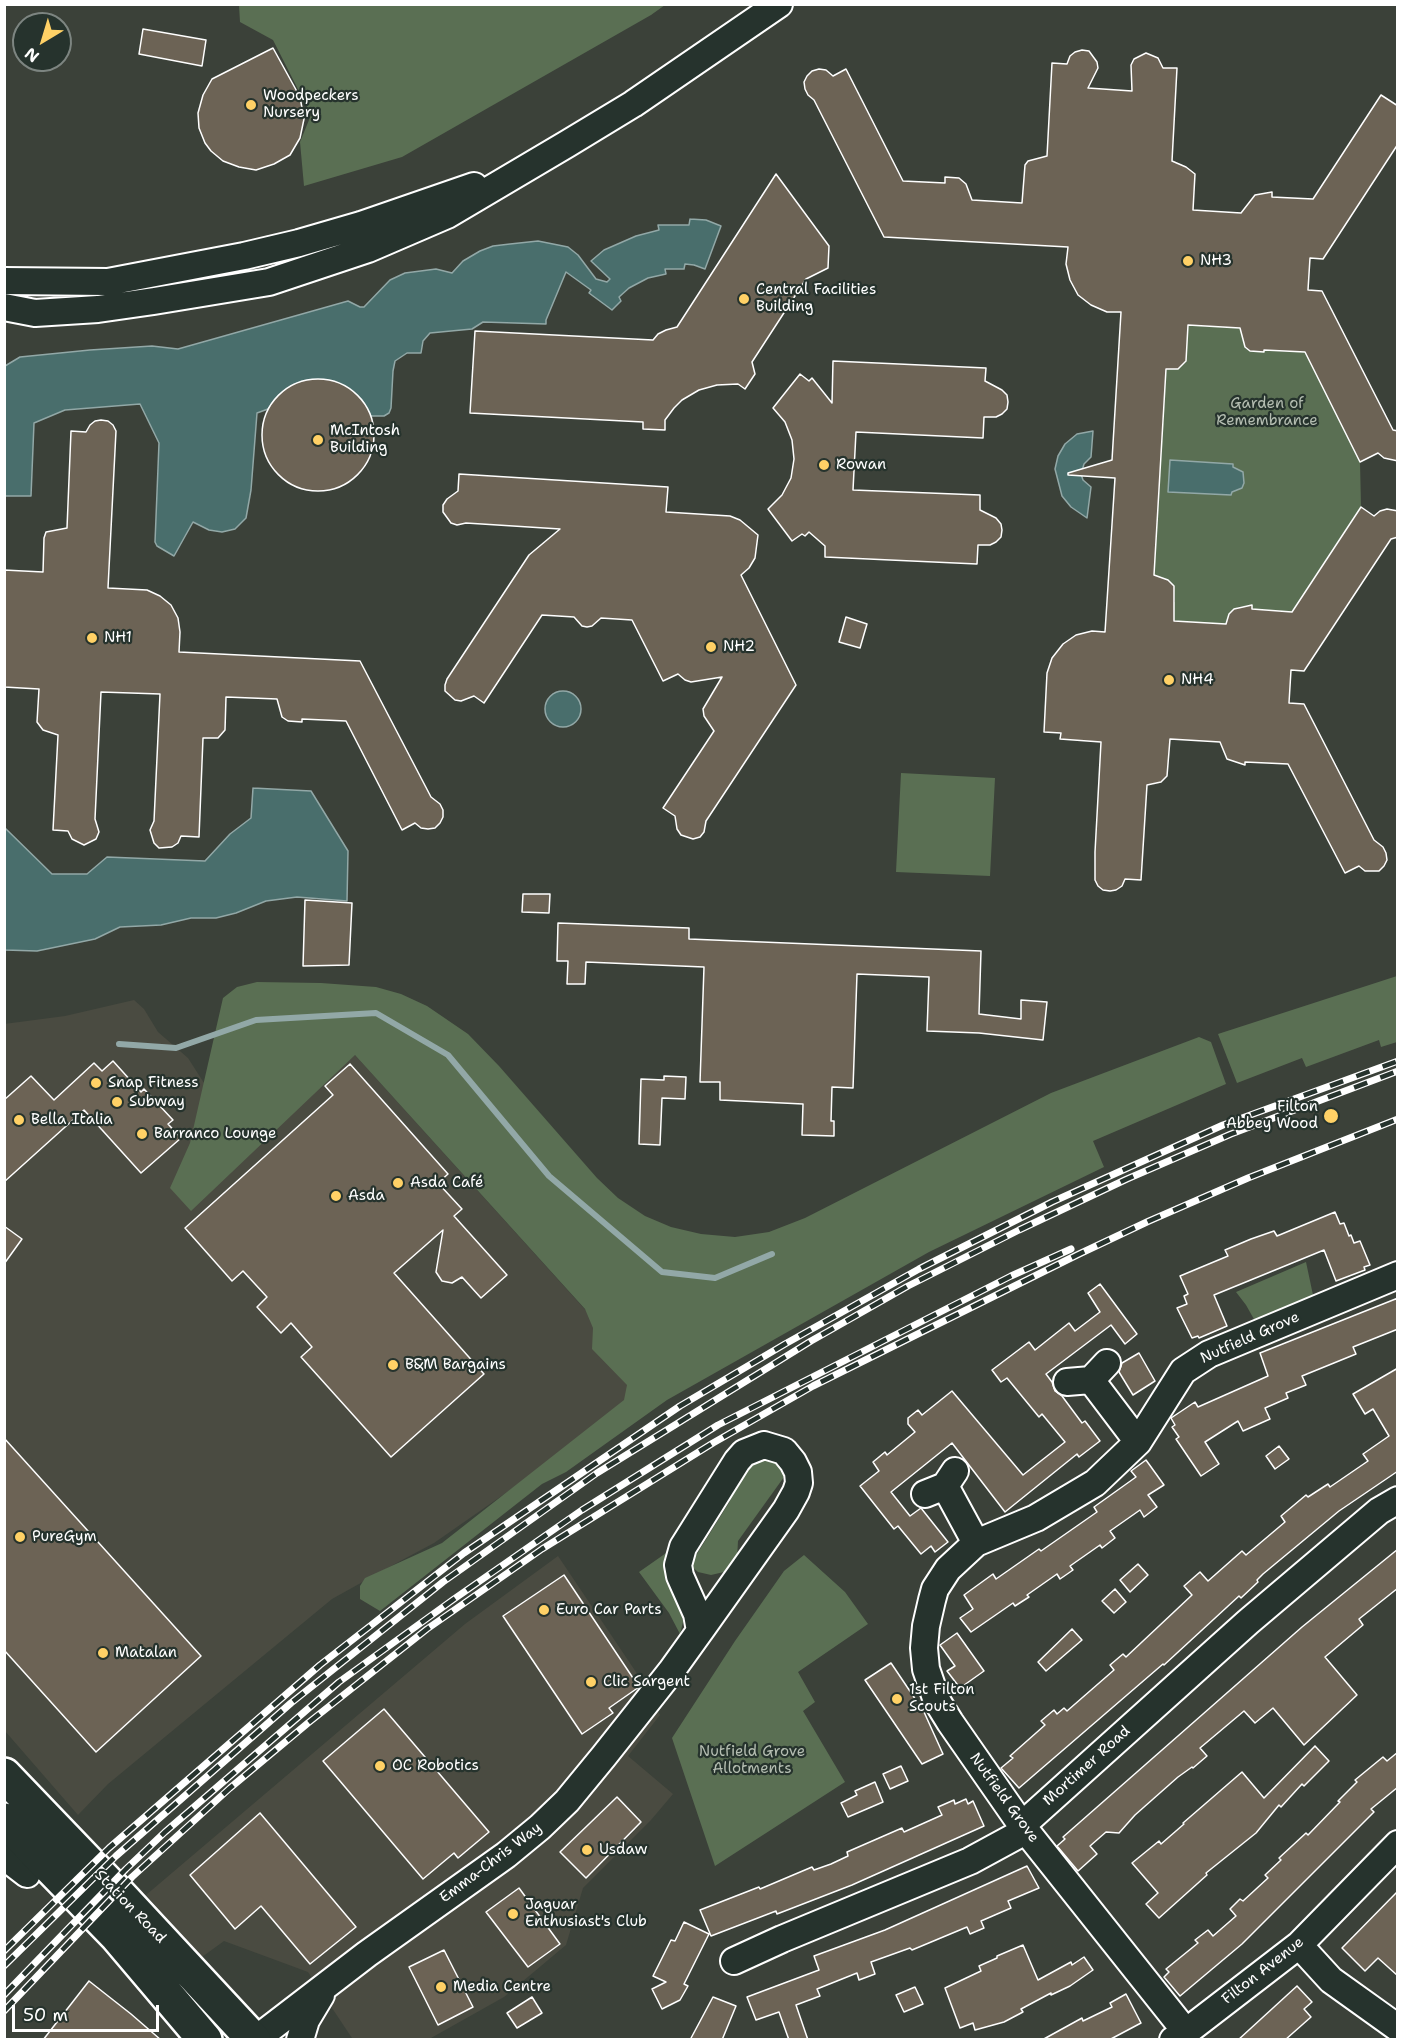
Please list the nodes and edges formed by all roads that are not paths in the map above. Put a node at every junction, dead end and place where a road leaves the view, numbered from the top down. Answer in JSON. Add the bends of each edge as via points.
{"nodes":[{"id":1,"x":757,"y":4,"type":"edge"},
{"id":2,"x":779,"y":4,"type":"edge"},
{"id":3,"x":721,"y":44,"type":"junction"},
{"id":4,"x":529,"y":166,"type":"junction"},
{"id":5,"x":4,"y":281,"type":"edge"},
{"id":6,"x":4,"y":307,"type":"edge"},
{"id":7,"x":35,"y":313,"type":"junction"},
{"id":8,"x":4,"y":314,"type":"edge"},
{"id":9,"x":1398,"y":1275,"type":"edge"},
{"id":10,"x":1088,"y":1375,"type":"dead end"},
{"id":11,"x":1138,"y":1442,"type":"junction"},
{"id":12,"x":942,"y":1484,"type":"dead end"},
{"id":13,"x":1398,"y":1500,"type":"edge"},
{"id":14,"x":976,"y":1543,"type":"junction"},
{"id":15,"x":732,"y":1585,"type":"junction"},
{"id":16,"x":690,"y":1598,"type":"junction"},
{"id":17,"x":700,"y":1631,"type":"junction"},
{"id":18,"x":4,"y":1775,"type":"edge"},
{"id":19,"x":4,"y":1820,"type":"edge"},
{"id":20,"x":1023,"y":1827,"type":"junction"},
{"id":21,"x":1398,"y":1844,"type":"edge"},
{"id":22,"x":1299,"y":1945,"type":"junction"},
{"id":23,"x":734,"y":1961,"type":"dead end"},
{"id":24,"x":326,"y":1987,"type":"junction"},
{"id":25,"x":1398,"y":2028,"type":"edge"},
{"id":26,"x":1179,"y":2036,"type":"edge"},
{"id":27,"x":205,"y":2040,"type":"edge"},
{"id":28,"x":254,"y":2040,"type":"edge"},
{"id":29,"x":300,"y":2040,"type":"edge"}],
"edges":[{"from":1,"to":3,"type":"street"},
{"from":2,"to":3,"type":"street"},
{"from":3,"to":4,"type":"street","via":[[633,105]]},
{"from":4,"to":5,"type":"street","via":[[361,225],[244,256],[108,282]]},
{"from":4,"to":7,"type":"street","via":[[447,215],[368,249],[270,282],[154,302]]},
{"from":6,"to":7,"type":"street"},
{"from":7,"to":8,"type":"street"},
{"from":9,"to":11,"type":"street","name":"Nutfield Grove","via":[[1200,1359],[1183,1371]]},
{"from":10,"to":11,"type":"street"},
{"from":11,"to":14,"type":"street","name":"Nutfield Grove","via":[[1095,1483],[1036,1518]]},
{"from":12,"to":14,"type":"street"},
{"from":13,"to":20,"type":"street","name":"Mortimer Road","via":[[1379,1511],[1248,1622]]},
{"from":14,"to":20,"type":"street","name":"Nutfield Grove","via":[[948,1569],[935,1589],[926,1626],[926,1668],[937,1701]]},
{"from":15,"to":16,"type":"street"},
{"from":15,"to":16,"type":"street","name":"Emma-Chris Way","via":[[796,1492],[798,1472],[784,1451],[764,1445],[744,1453],[731,1469],[688,1538],[678,1564]]},
{"from":15,"to":17,"type":"street","name":"Emma-Chris Way"},
{"from":16,"to":17,"type":"street","name":"Emma-Chris Way"},
{"from":17,"to":24,"type":"street","name":"Emma-Chris Way","via":[[604,1756],[540,1827]]},
{"from":18,"to":28,"type":"main road","name":"Station Road"},
{"from":19,"to":27,"type":"main road","name":"Station Road","via":[[117,1936]]},
{"from":20,"to":23,"type":"street","name":"Mortimer Road","via":[[1016,1836],[970,1861]]},
{"from":20,"to":26,"type":"street","name":"Nutfield Grove"},
{"from":21,"to":22,"type":"street","name":"Filton Avenue"},
{"from":22,"to":25,"type":"street","via":[[1331,1980]]},
{"from":22,"to":26,"type":"street","name":"Filton Avenue"},
{"from":24,"to":28,"type":"street","name":"Emma-Chris Way"},
{"from":24,"to":29,"type":"street","name":"Emma-Chris Way","via":[[306,2020]]}]}
